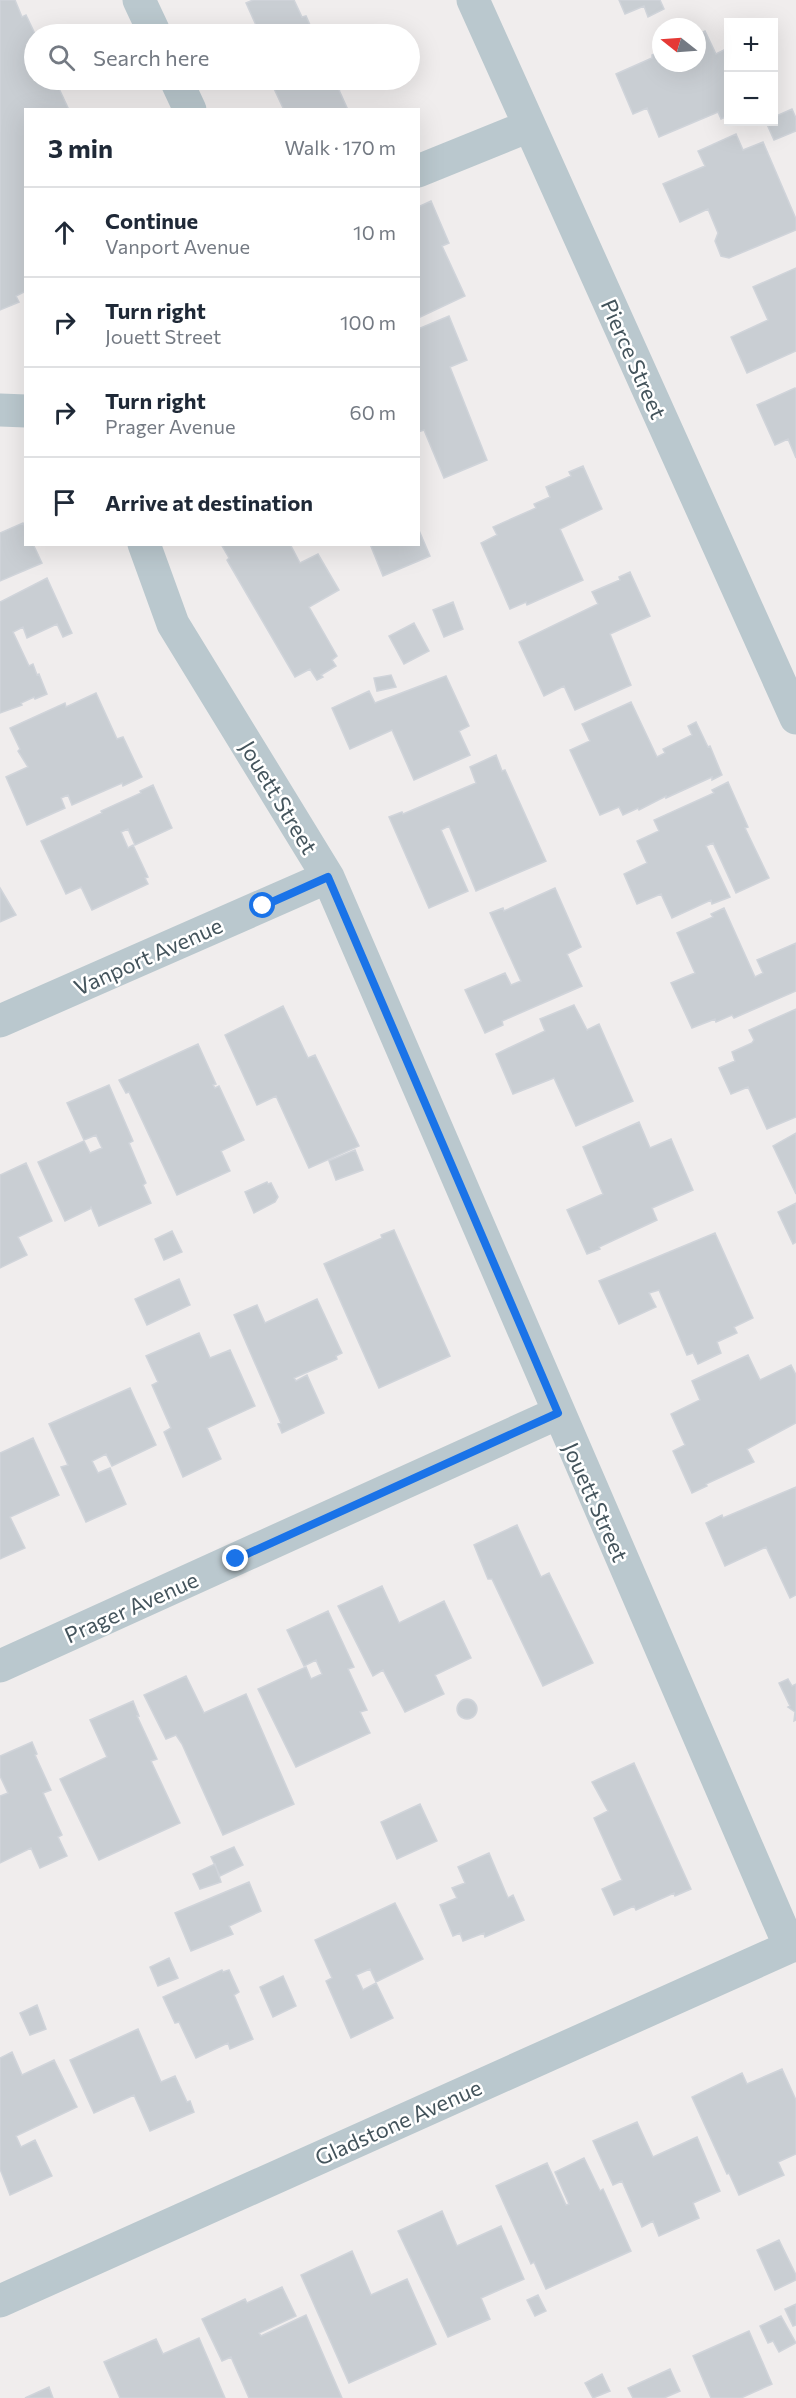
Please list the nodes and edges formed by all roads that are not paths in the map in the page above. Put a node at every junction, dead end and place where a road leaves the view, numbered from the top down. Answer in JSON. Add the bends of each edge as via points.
{"nodes":[{"id":1,"x":139,"y":0,"type":"edge"},
{"id":2,"x":473,"y":0,"type":"edge"},
{"id":3,"x":150,"y":24,"type":"edge"},
{"id":4,"x":181,"y":90,"type":"edge"},
{"id":5,"x":189,"y":108,"type":"edge"},
{"id":6,"x":529,"y":126,"type":"junction"},
{"id":7,"x":420,"y":170,"type":"edge"},
{"id":8,"x":0,"y":410,"type":"edge"},
{"id":9,"x":24,"y":411,"type":"edge"},
{"id":10,"x":145,"y":546,"type":"edge"},
{"id":11,"x":796,"y":718,"type":"edge"},
{"id":12,"x":328,"y":877,"type":"junction"},
{"id":13,"x":0,"y":1021,"type":"edge"},
{"id":14,"x":558,"y":1413,"type":"junction"},
{"id":15,"x":0,"y":1666,"type":"edge"},
{"id":16,"x":793,"y":1945,"type":"edge"},
{"id":17,"x":0,"y":2301,"type":"edge"}],
"edges":[{"from":1,"to":3,"type":"street"},
{"from":2,"to":6,"type":"street","name":"Pierce Street"},
{"from":4,"to":5,"type":"street"},
{"from":6,"to":7,"type":"street"},
{"from":6,"to":11,"type":"street","name":"Pierce Street"},
{"from":8,"to":9,"type":"street"},
{"from":10,"to":12,"type":"street","name":"Jouett Street","via":[[173,624]]},
{"from":12,"to":13,"type":"street","name":"Vanport Avenue"},
{"from":12,"to":14,"type":"street","name":"Jouett Street"},
{"from":14,"to":15,"type":"street","name":"Prager Avenue"},
{"from":14,"to":16,"type":"street","name":"Jouett Street"},
{"from":16,"to":17,"type":"street","name":"Gladstone Avenue"}]}
